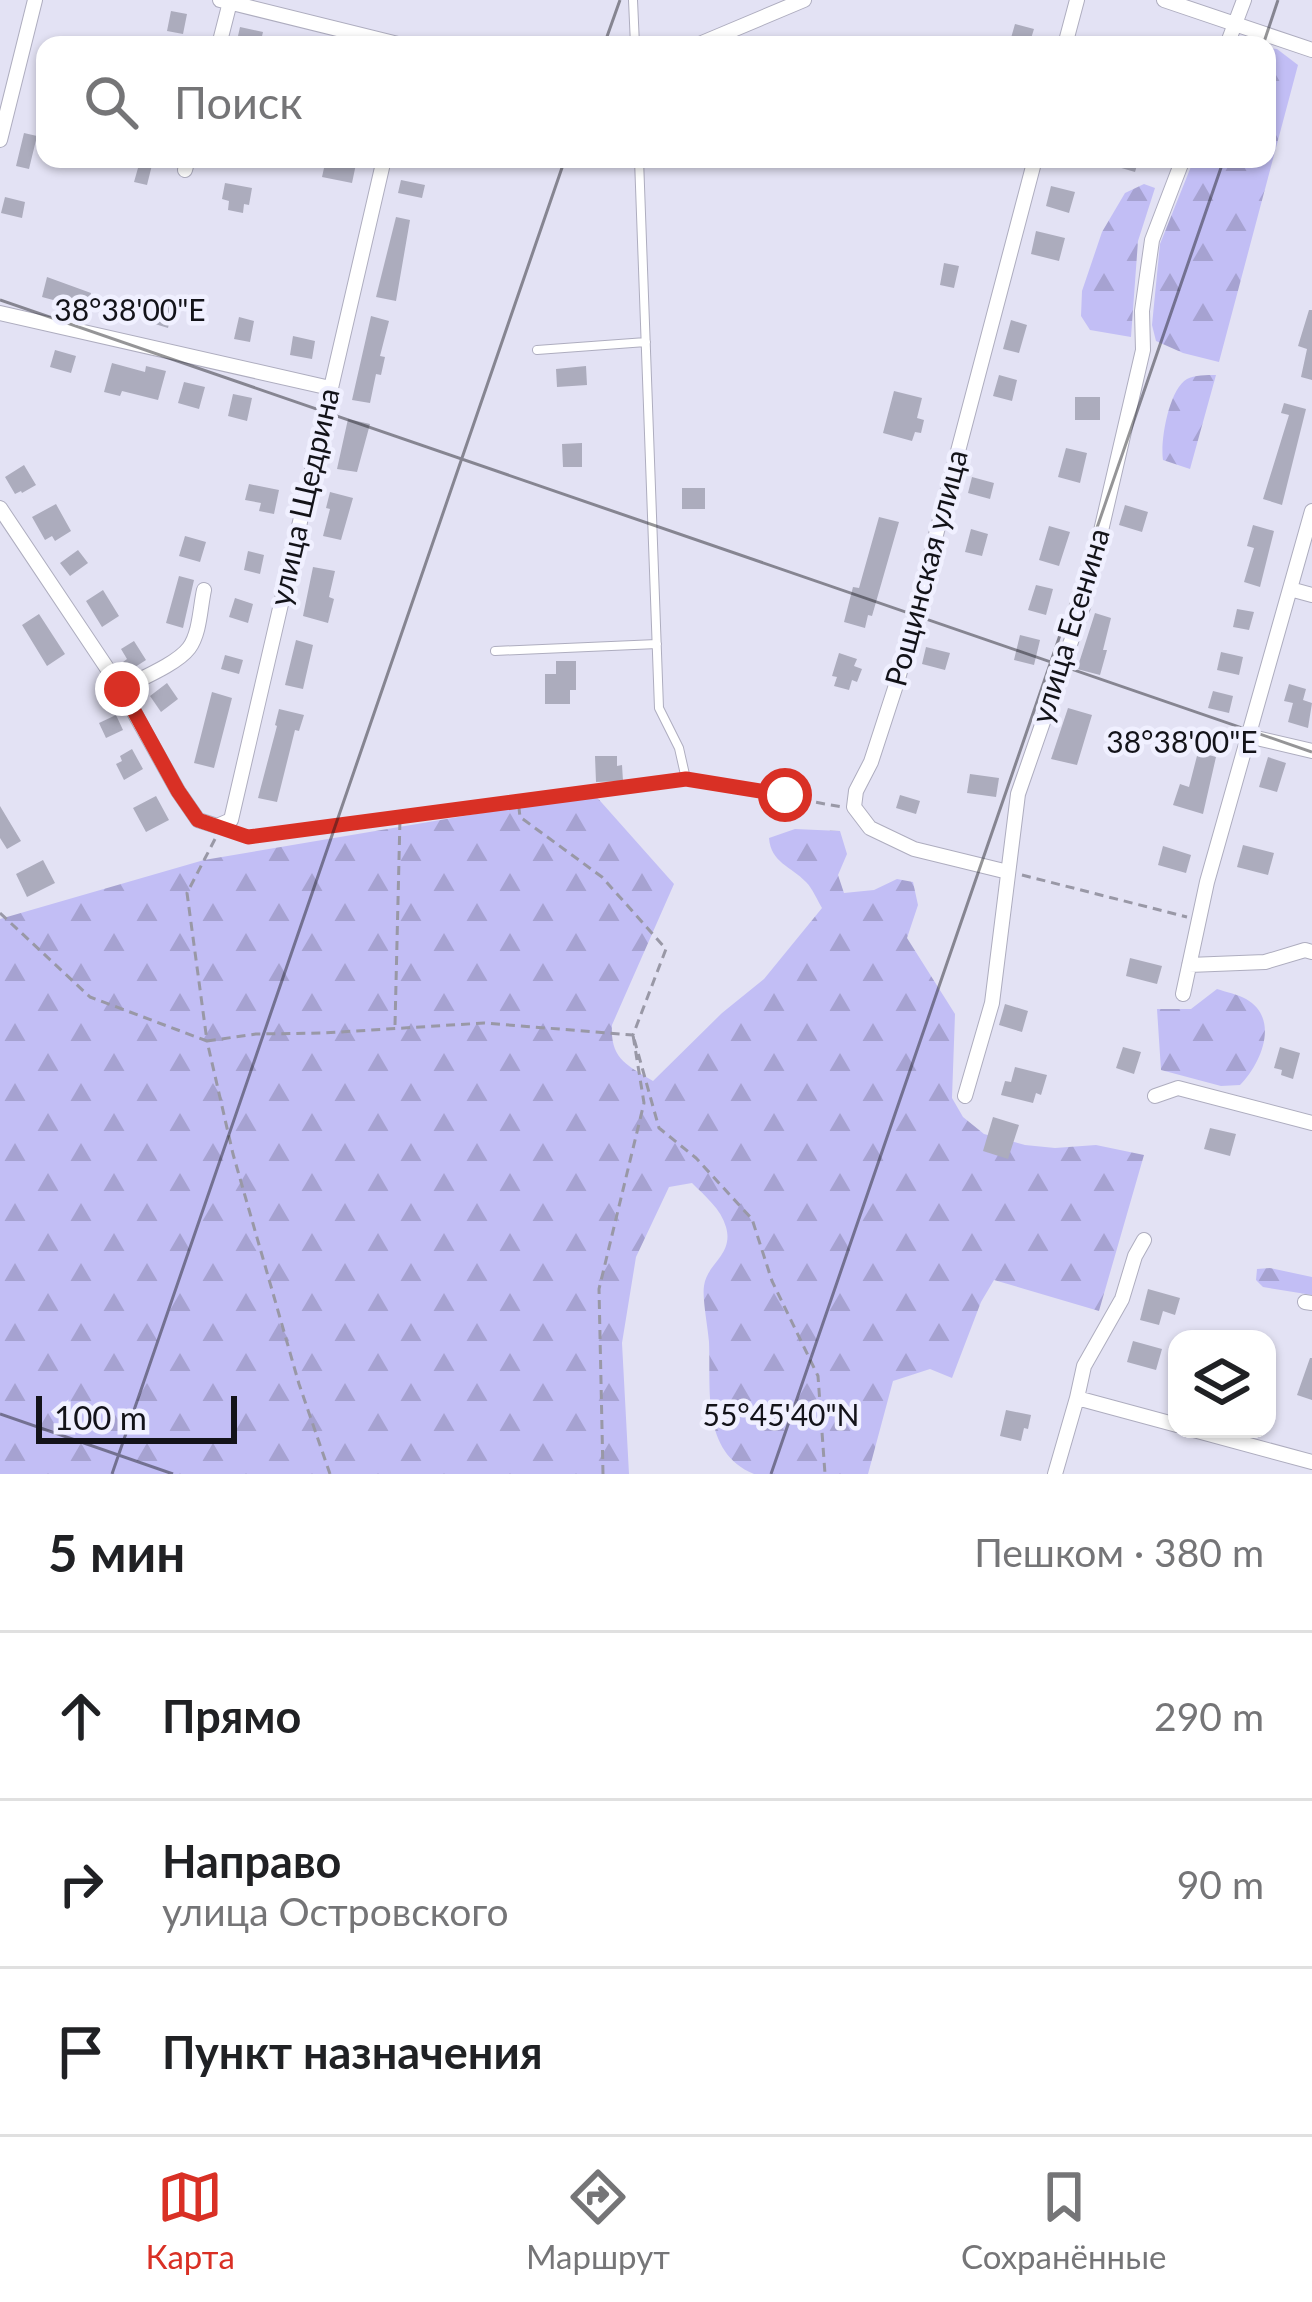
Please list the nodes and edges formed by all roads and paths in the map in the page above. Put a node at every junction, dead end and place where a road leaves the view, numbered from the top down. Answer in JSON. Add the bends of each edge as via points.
{"nodes":[{"id":1,"x":35,"y":0,"type":"edge"},
{"id":2,"x":633,"y":0,"type":"edge"},
{"id":3,"x":804,"y":0,"type":"edge"},
{"id":4,"x":1077,"y":0,"type":"edge"},
{"id":5,"x":1164,"y":0,"type":"edge"},
{"id":6,"x":1244,"y":0,"type":"edge"},
{"id":7,"x":225,"y":1,"type":"edge"},
{"id":8,"x":1236,"y":22,"type":"junction"},
{"id":9,"x":220,"y":36,"type":"edge"},
{"id":10,"x":366,"y":36,"type":"edge"},
{"id":11,"x":635,"y":36,"type":"edge"},
{"id":12,"x":719,"y":36,"type":"edge"},
{"id":13,"x":1067,"y":36,"type":"edge"},
{"id":14,"x":1231,"y":36,"type":"edge"},
{"id":15,"x":1274,"y":36,"type":"edge"},
{"id":16,"x":1276,"y":37,"type":"edge"},
{"id":17,"x":1312,"y":50,"type":"edge"},
{"id":18,"x":0,"y":140,"type":"edge"},
{"id":19,"x":382,"y":168,"type":"edge"},
{"id":20,"x":639,"y":168,"type":"edge"},
{"id":21,"x":1033,"y":168,"type":"edge"},
{"id":22,"x":1180,"y":168,"type":"edge"},
{"id":23,"x":0,"y":313,"type":"edge"},
{"id":24,"x":646,"y":342,"type":"junction"},
{"id":25,"x":537,"y":350,"type":"dead end"},
{"id":26,"x":330,"y":388,"type":"junction"},
{"id":27,"x":0,"y":508,"type":"edge"},
{"id":28,"x":1312,"y":511,"type":"edge"},
{"id":29,"x":1290,"y":589,"type":"junction"},
{"id":30,"x":204,"y":590,"type":"dead end"},
{"id":31,"x":1312,"y":595,"type":"edge"},
{"id":32,"x":657,"y":644,"type":"junction"},
{"id":33,"x":495,"y":651,"type":"dead end"},
{"id":34,"x":122,"y":689,"type":"junction"},
{"id":35,"x":1248,"y":736,"type":"junction"},
{"id":36,"x":1312,"y":751,"type":"edge"},
{"id":37,"x":686,"y":779,"type":"junction"},
{"id":38,"x":518,"y":799,"type":"junction"},
{"id":39,"x":854,"y":807,"type":"junction"},
{"id":40,"x":400,"y":817,"type":"junction"},
{"id":41,"x":217,"y":826,"type":"junction"},
{"id":42,"x":1008,"y":872,"type":"junction"},
{"id":43,"x":0,"y":913,"type":"edge"},
{"id":44,"x":1199,"y":920,"type":"junction"},
{"id":45,"x":1308,"y":951,"type":"edge"},
{"id":46,"x":1189,"y":965,"type":"junction"},
{"id":47,"x":1183,"y":994,"type":"dead end"},
{"id":48,"x":395,"y":1026,"type":"junction"},
{"id":49,"x":634,"y":1035,"type":"junction"},
{"id":50,"x":207,"y":1041,"type":"junction"},
{"id":51,"x":965,"y":1096,"type":"dead end"},
{"id":52,"x":1156,"y":1096,"type":"dead end"},
{"id":53,"x":1312,"y":1123,"type":"edge"},
{"id":54,"x":1144,"y":1240,"type":"dead end"},
{"id":55,"x":1078,"y":1398,"type":"junction"},
{"id":56,"x":1168,"y":1423,"type":"edge"},
{"id":57,"x":1223,"y":1438,"type":"edge"},
{"id":58,"x":1312,"y":1462,"type":"edge"},
{"id":59,"x":330,"y":1474,"type":"edge"},
{"id":60,"x":603,"y":1474,"type":"edge"},
{"id":61,"x":825,"y":1474,"type":"edge"},
{"id":62,"x":1055,"y":1474,"type":"edge"}],
"edges":[{"from":1,"to":18,"type":"street"},
{"from":2,"to":11,"type":"lane"},
{"from":3,"to":12,"type":"street"},
{"from":4,"to":13,"type":"street"},
{"from":5,"to":8,"type":"street"},
{"from":6,"to":8,"type":"street"},
{"from":7,"to":9,"type":"street"},
{"from":7,"to":10,"type":"street"},
{"from":8,"to":14,"type":"street"},
{"from":8,"to":15,"type":"street"},
{"from":16,"to":17,"type":"street"},
{"from":19,"to":26,"type":"street","name":"улица Щедрина"},
{"from":20,"to":24,"type":"lane"},
{"from":21,"to":39,"type":"street","name":"Рощинская улица","via":[[898,679]]},
{"from":22,"to":42,"type":"street","name":"улица Есенина","via":[[1152,240],[1143,350],[1084,604],[1018,794]]},
{"from":23,"to":26,"type":"street"},
{"from":24,"to":25,"type":"lane"},
{"from":24,"to":32,"type":"lane"},
{"from":26,"to":41,"type":"street","name":"улица Щедрина","via":[[231,820]]},
{"from":27,"to":34,"type":"street"},
{"from":28,"to":29,"type":"street"},
{"from":29,"to":31,"type":"street"},
{"from":29,"to":35,"type":"street"},
{"from":30,"to":34,"type":"street","via":[[189,647]]},
{"from":32,"to":33,"type":"lane"},
{"from":32,"to":37,"type":"lane","via":[[659,708]]},
{"from":34,"to":41,"type":"street","via":[[198,820]]},
{"from":35,"to":36,"type":"street"},
{"from":35,"to":44,"type":"street"},
{"from":37,"to":38,"type":"path"},
{"from":37,"to":39,"type":"path"},
{"from":38,"to":40,"type":"path"},
{"from":38,"to":49,"type":"path","via":[[520,817],[602,877],[666,949]]},
{"from":39,"to":42,"type":"street","via":[[870,828],[914,849]]},
{"from":40,"to":41,"type":"path","via":[[248,837]]},
{"from":40,"to":48,"type":"path"},
{"from":41,"to":50,"type":"path","via":[[187,893]]},
{"from":42,"to":44,"type":"path"},
{"from":42,"to":51,"type":"street","name":"улица Есенина","via":[[992,1003]]},
{"from":43,"to":50,"type":"path","via":[[90,997]]},
{"from":44,"to":46,"type":"street"},
{"from":45,"to":46,"type":"street"},
{"from":46,"to":47,"type":"street"},
{"from":48,"to":49,"type":"path","via":[[484,1023]]},
{"from":48,"to":50,"type":"path"},
{"from":49,"to":60,"type":"path","via":[[644,1102],[599,1289]]},
{"from":49,"to":61,"type":"path","via":[[659,1128],[752,1219],[818,1376]]},
{"from":50,"to":59,"type":"path"},
{"from":52,"to":53,"type":"street","via":[[1178,1088]]},
{"from":54,"to":55,"type":"street","via":[[1123,1300],[1084,1366]]},
{"from":55,"to":56,"type":"street"},
{"from":55,"to":62,"type":"street"},
{"from":57,"to":58,"type":"street"}]}
